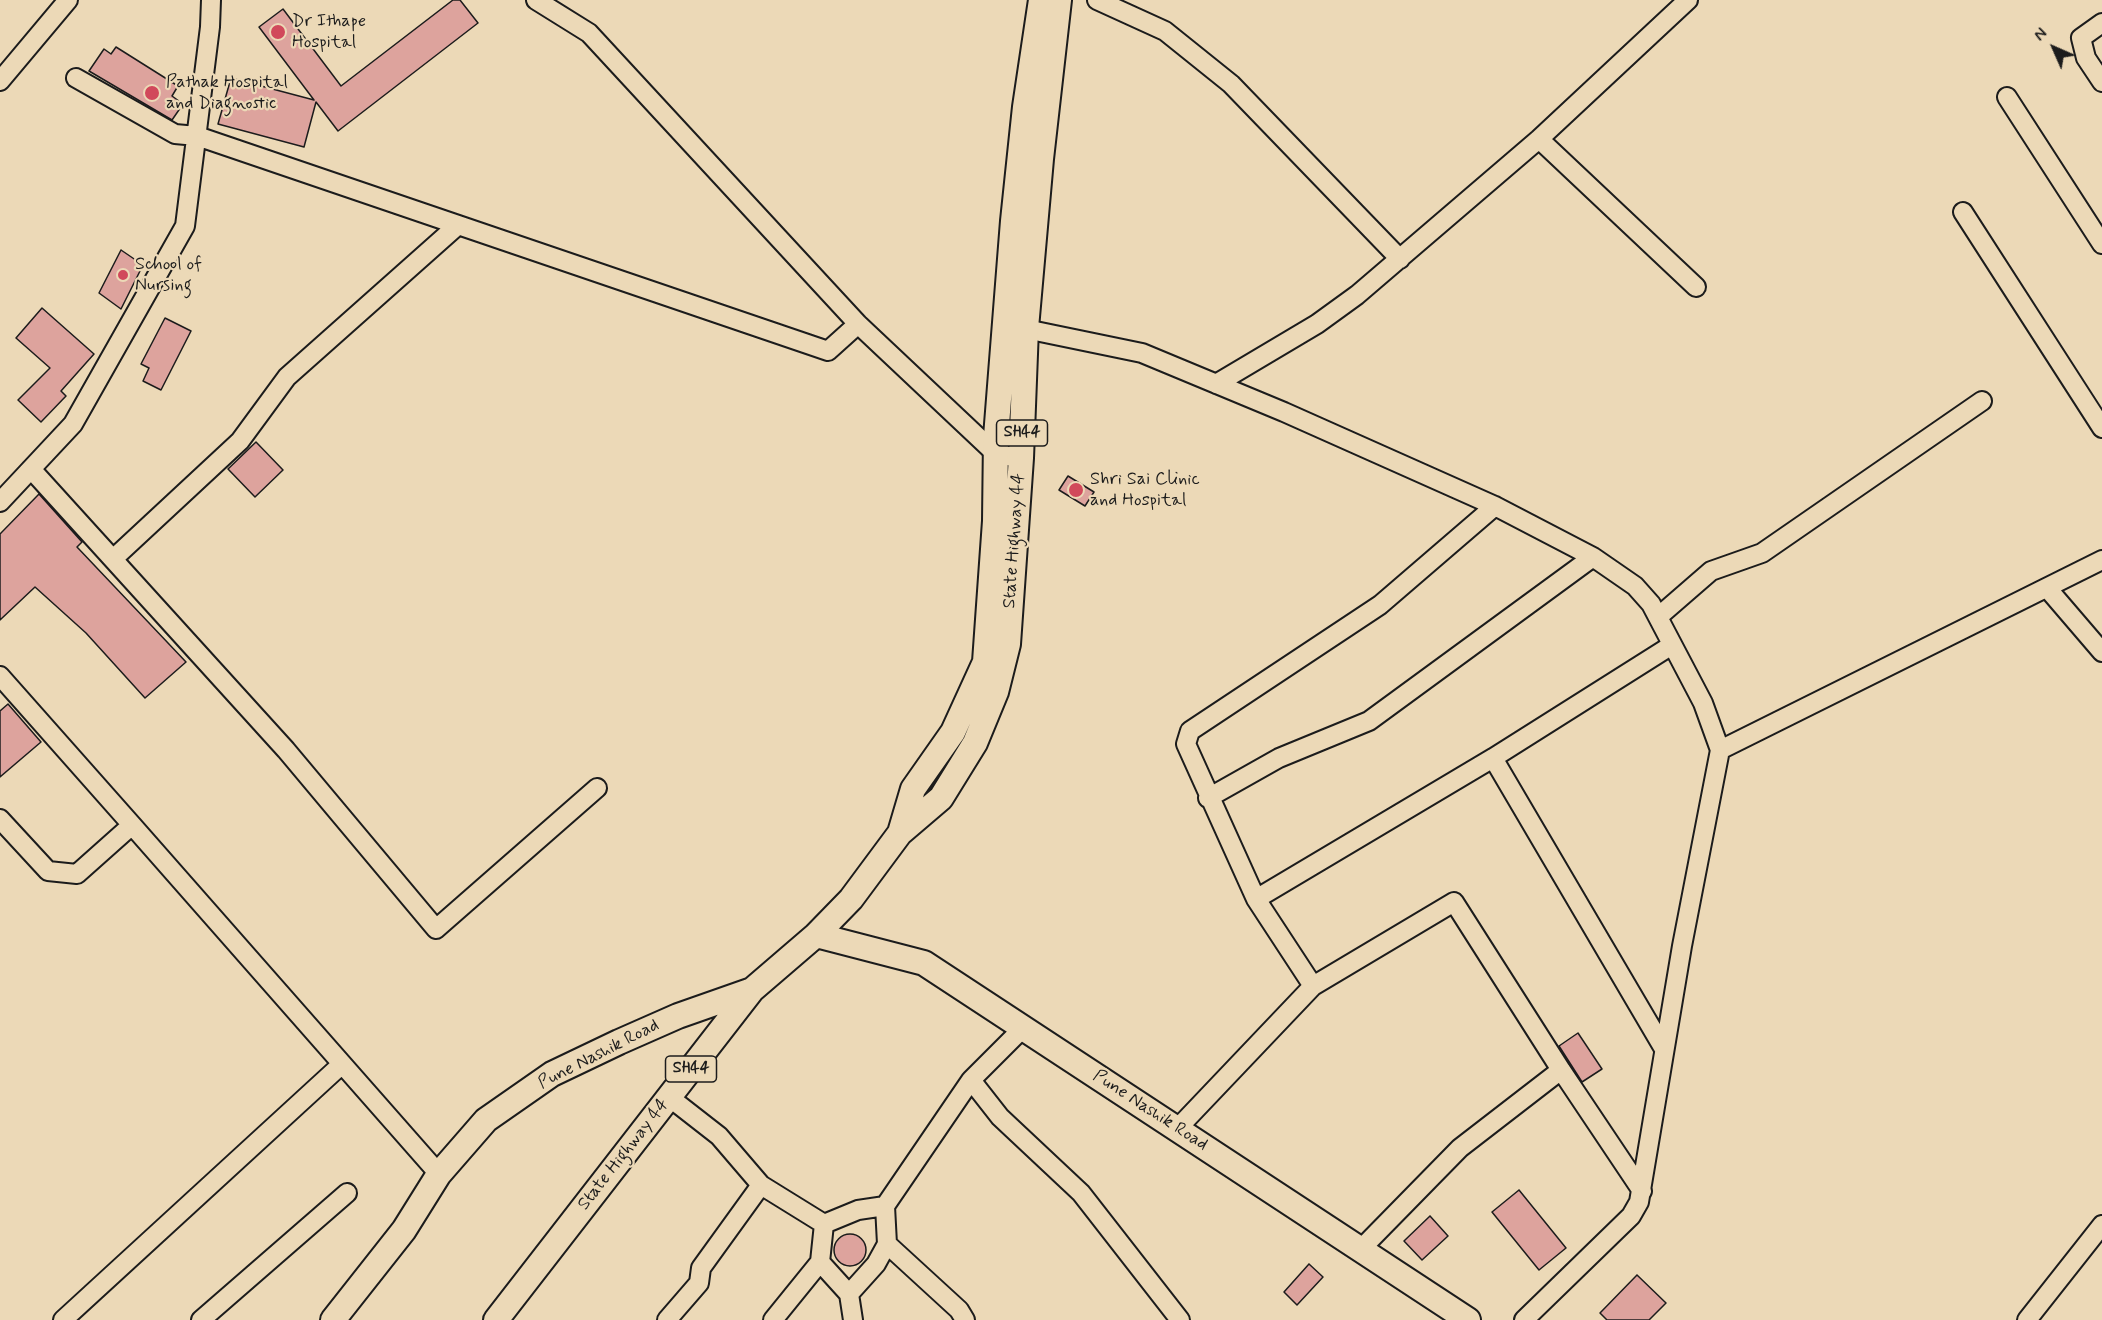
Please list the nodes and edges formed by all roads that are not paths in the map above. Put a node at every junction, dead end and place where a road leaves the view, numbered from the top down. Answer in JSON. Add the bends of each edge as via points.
{"nodes":[{"id":1,"x":68,"y":0,"type":"edge"},
{"id":2,"x":211,"y":0,"type":"edge"},
{"id":3,"x":536,"y":0,"type":"edge"},
{"id":4,"x":1041,"y":0,"type":"edge"},
{"id":5,"x":1059,"y":0,"type":"edge"},
{"id":6,"x":1097,"y":0,"type":"edge"},
{"id":7,"x":1688,"y":0,"type":"edge"},
{"id":8,"x":2102,"y":23,"type":"edge"},
{"id":9,"x":76,"y":78,"type":"dead end"},
{"id":10,"x":0,"y":81,"type":"edge"},
{"id":11,"x":2102,"y":82,"type":"edge"},
{"id":12,"x":2007,"y":97,"type":"dead end"},
{"id":13,"x":197,"y":136,"type":"junction"},
{"id":14,"x":1539,"y":139,"type":"junction"},
{"id":15,"x":1963,"y":212,"type":"dead end"},
{"id":16,"x":458,"y":225,"type":"junction"},
{"id":17,"x":2102,"y":244,"type":"edge"},
{"id":18,"x":1400,"y":259,"type":"junction"},
{"id":19,"x":1696,"y":287,"type":"dead end"},
{"id":20,"x":858,"y":324,"type":"junction"},
{"id":21,"x":1016,"y":327,"type":"junction"},
{"id":22,"x":1216,"y":384,"type":"junction"},
{"id":23,"x":1982,"y":401,"type":"dead end"},
{"id":24,"x":2102,"y":428,"type":"edge"},
{"id":25,"x":996,"y":454,"type":"junction"},
{"id":26,"x":1021,"y":458,"type":"junction"},
{"id":27,"x":31,"y":469,"type":"junction"},
{"id":28,"x":0,"y":502,"type":"edge"},
{"id":29,"x":1495,"y":506,"type":"junction"},
{"id":30,"x":1593,"y":557,"type":"junction"},
{"id":31,"x":113,"y":560,"type":"junction"},
{"id":32,"x":2102,"y":560,"type":"edge"},
{"id":33,"x":2048,"y":589,"type":"junction"},
{"id":34,"x":1658,"y":617,"type":"junction"},
{"id":35,"x":1672,"y":645,"type":"junction"},
{"id":36,"x":2102,"y":652,"type":"edge"},
{"id":37,"x":994,"y":665,"type":"junction"},
{"id":38,"x":0,"y":676,"type":"edge"},
{"id":39,"x":1720,"y":750,"type":"junction"},
{"id":40,"x":1493,"y":758,"type":"junction"},
{"id":41,"x":597,"y":788,"type":"dead end"},
{"id":42,"x":1208,"y":798,"type":"junction"},
{"id":43,"x":0,"y":819,"type":"edge"},
{"id":44,"x":132,"y":825,"type":"junction"},
{"id":45,"x":1256,"y":899,"type":"junction"},
{"id":46,"x":816,"y":935,"type":"junction"},
{"id":47,"x":1313,"y":986,"type":"junction"},
{"id":48,"x":752,"y":990,"type":"junction"},
{"id":49,"x":1023,"y":1028,"type":"junction"},
{"id":50,"x":1664,"y":1049,"type":"junction"},
{"id":51,"x":341,"y":1065,"type":"junction"},
{"id":52,"x":1561,"y":1070,"type":"junction"},
{"id":53,"x":970,"y":1080,"type":"junction"},
{"id":54,"x":669,"y":1097,"type":"junction"},
{"id":55,"x":1177,"y":1129,"type":"junction"},
{"id":56,"x":439,"y":1174,"type":"junction"},
{"id":57,"x":761,"y":1185,"type":"junction"},
{"id":58,"x":1642,"y":1191,"type":"junction"},
{"id":59,"x":347,"y":1193,"type":"dead end"},
{"id":60,"x":885,"y":1206,"type":"junction"},
{"id":61,"x":824,"y":1224,"type":"junction"},
{"id":62,"x":2102,"y":1225,"type":"edge"},
{"id":63,"x":887,"y":1244,"type":"junction"},
{"id":64,"x":1361,"y":1249,"type":"junction"},
{"id":65,"x":820,"y":1262,"type":"junction"},
{"id":66,"x":849,"y":1294,"type":"junction"},
{"id":67,"x":63,"y":1320,"type":"edge"},
{"id":68,"x":201,"y":1320,"type":"edge"},
{"id":69,"x":333,"y":1320,"type":"edge"},
{"id":70,"x":496,"y":1320,"type":"edge"},
{"id":71,"x":667,"y":1320,"type":"edge"},
{"id":72,"x":773,"y":1320,"type":"edge"},
{"id":73,"x":853,"y":1320,"type":"edge"},
{"id":74,"x":965,"y":1320,"type":"edge"},
{"id":75,"x":1180,"y":1320,"type":"edge"},
{"id":76,"x":1468,"y":1320,"type":"edge"},
{"id":77,"x":1524,"y":1320,"type":"edge"},
{"id":78,"x":2027,"y":1320,"type":"edge"}],
"edges":[{"from":1,"to":10,"type":"street"},
{"from":2,"to":13,"type":"street"},
{"from":3,"to":20,"type":"street","via":[[589,33]]},
{"from":4,"to":21,"type":"main road","name":"State Highway 44","number":"SH44","via":[[1025,107]]},
{"from":5,"to":21,"type":"main road","name":"State Highway 44","number":"SH44"},
{"from":6,"to":18,"type":"street","via":[[1164,31],[1231,84]]},
{"from":7,"to":14,"type":"street"},
{"from":8,"to":11,"type":"street","via":[[2082,38],[2086,58]]},
{"from":9,"to":13,"type":"street","via":[[175,134]]},
{"from":12,"to":17,"type":"street"},
{"from":13,"to":16,"type":"street"},
{"from":13,"to":27,"type":"street","via":[[185,226],[73,424]]},
{"from":14,"to":18,"type":"street"},
{"from":14,"to":19,"type":"street"},
{"from":15,"to":24,"type":"street"},
{"from":16,"to":20,"type":"street","via":[[828,351]]},
{"from":16,"to":31,"type":"street","via":[[287,376],[240,441]]},
{"from":18,"to":22,"type":"street","via":[[1317,324]]},
{"from":20,"to":25,"type":"street"},
{"from":21,"to":22,"type":"street","via":[[1142,353]]},
{"from":21,"to":25,"type":"main road","name":"State Highway 44","number":"SH44"},
{"from":21,"to":26,"type":"main road","name":"State Highway 44","number":"SH44"},
{"from":22,"to":29,"type":"street"},
{"from":23,"to":34,"type":"street","via":[[1762,553],[1711,571]]},
{"from":25,"to":26,"type":"street"},
{"from":25,"to":37,"type":"main road","name":"State Highway 44","number":"SH44"},
{"from":26,"to":37,"type":"main road","name":"State Highway 44","number":"SH44"},
{"from":27,"to":28,"type":"street"},
{"from":27,"to":31,"type":"street"},
{"from":29,"to":30,"type":"street"},
{"from":29,"to":42,"type":"street","via":[[1380,605],[1190,731],[1185,744]]},
{"from":30,"to":34,"type":"street","via":[[1635,586]]},
{"from":30,"to":42,"type":"street","via":[[1369,721],[1279,758]]},
{"from":31,"to":41,"type":"street","via":[[286,750],[436,928]]},
{"from":32,"to":33,"type":"street"},
{"from":33,"to":36,"type":"street"},
{"from":33,"to":39,"type":"street"},
{"from":34,"to":35,"type":"street"},
{"from":35,"to":39,"type":"street","via":[[1703,703]]},
{"from":35,"to":40,"type":"street"},
{"from":37,"to":46,"type":"main road","name":"State Highway 44","number":"SH44","via":[[975,743],[941,798],[900,832],[850,899]]},
{"from":38,"to":44,"type":"street"},
{"from":39,"to":50,"type":"street"},
{"from":40,"to":45,"type":"street"},
{"from":40,"to":50,"type":"street"},
{"from":42,"to":45,"type":"street"},
{"from":43,"to":44,"type":"street","via":[[48,871],[77,874]]},
{"from":44,"to":51,"type":"street"},
{"from":45,"to":47,"type":"street"},
{"from":46,"to":48,"type":"main road","name":"State Highway 44","number":"SH44"},
{"from":46,"to":49,"type":"main road","name":"Pune Nashik Road","via":[[924,963]]},
{"from":47,"to":52,"type":"street","via":[[1454,902]]},
{"from":47,"to":55,"type":"street"},
{"from":48,"to":54,"type":"main road","name":"State Highway 44","number":"SH44"},
{"from":48,"to":56,"type":"main road","name":"Pune Nashik Road","via":[[678,1016],[552,1074],[486,1120]]},
{"from":49,"to":53,"type":"street"},
{"from":49,"to":55,"type":"main road","name":"Pune Nashik Road"},
{"from":50,"to":58,"type":"street"},
{"from":51,"to":56,"type":"street"},
{"from":51,"to":67,"type":"street"},
{"from":52,"to":58,"type":"street"},
{"from":52,"to":64,"type":"street","via":[[1460,1148]]},
{"from":53,"to":60,"type":"street"},
{"from":53,"to":75,"type":"street","via":[[1000,1118],[1081,1193]]},
{"from":54,"to":57,"type":"street","via":[[719,1136]]},
{"from":54,"to":70,"type":"main road","name":"State Highway 44","number":"SH44"},
{"from":55,"to":64,"type":"main road","name":"Pune Nashik Road"},
{"from":56,"to":69,"type":"main road","name":"Pune Nashik Road","via":[[404,1230]]},
{"from":57,"to":61,"type":"street"},
{"from":57,"to":71,"type":"street","via":[[701,1268],[699,1283]]},
{"from":58,"to":77,"type":"street","via":[[1630,1216]]},
{"from":59,"to":68,"type":"street"},
{"from":60,"to":61,"type":"street","via":[[858,1210]]},
{"from":60,"to":63,"type":"street"},
{"from":61,"to":65,"type":"street"},
{"from":62,"to":78,"type":"street"},
{"from":63,"to":66,"type":"street","via":[[876,1264]]},
{"from":63,"to":74,"type":"street"},
{"from":64,"to":76,"type":"main road","name":"Pune Nashik Road"},
{"from":65,"to":66,"type":"street"},
{"from":65,"to":72,"type":"street"},
{"from":66,"to":73,"type":"street"}]}
